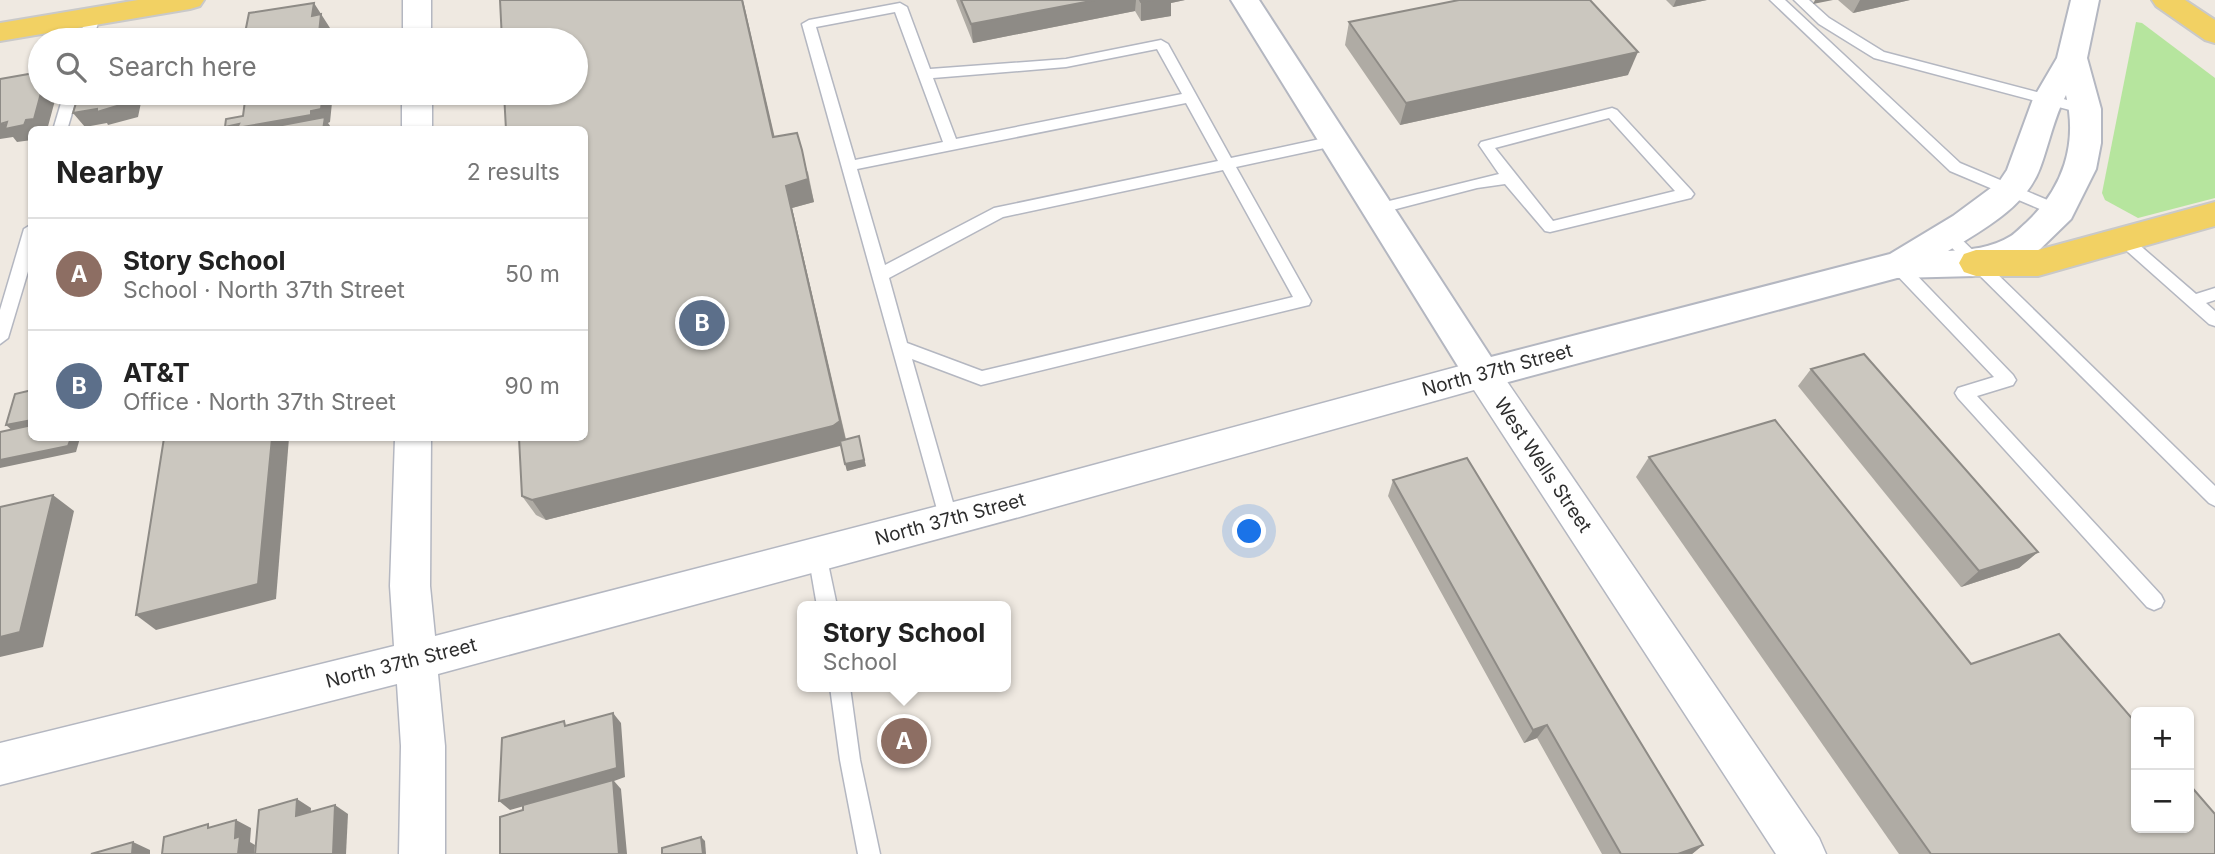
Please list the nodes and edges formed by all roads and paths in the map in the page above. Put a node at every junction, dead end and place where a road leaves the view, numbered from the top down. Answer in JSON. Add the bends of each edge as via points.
{"nodes":[{"id":1,"x":190,"y":0,"type":"edge"},
{"id":2,"x":417,"y":0,"type":"edge"},
{"id":3,"x":1245,"y":0,"type":"edge"},
{"id":4,"x":1777,"y":0,"type":"edge"},
{"id":5,"x":1801,"y":0,"type":"edge"},
{"id":6,"x":2085,"y":0,"type":"edge"},
{"id":7,"x":2166,"y":0,"type":"edge"},
{"id":8,"x":150,"y":3,"type":"edge"},
{"id":9,"x":90,"y":28,"type":"edge"},
{"id":10,"x":417,"y":28,"type":"edge"},
{"id":11,"x":28,"y":31,"type":"edge"},
{"id":12,"x":0,"y":32,"type":"edge"},
{"id":13,"x":2215,"y":34,"type":"edge"},
{"id":14,"x":2072,"y":58,"type":"junction"},
{"id":15,"x":924,"y":74,"type":"junction"},
{"id":16,"x":1191,"y":97,"type":"junction"},
{"id":17,"x":2048,"y":99,"type":"junction"},
{"id":18,"x":67,"y":105,"type":"edge"},
{"id":19,"x":417,"y":105,"type":"edge"},
{"id":20,"x":2085,"y":109,"type":"junction"},
{"id":21,"x":61,"y":126,"type":"edge"},
{"id":22,"x":416,"y":126,"type":"edge"},
{"id":23,"x":1334,"y":141,"type":"junction"},
{"id":24,"x":951,"y":145,"type":"junction"},
{"id":25,"x":1229,"y":163,"type":"junction"},
{"id":26,"x":848,"y":166,"type":"junction"},
{"id":27,"x":1508,"y":178,"type":"junction"},
{"id":28,"x":2011,"y":190,"type":"junction"},
{"id":29,"x":1377,"y":209,"type":"junction"},
{"id":30,"x":2059,"y":211,"type":"junction"},
{"id":31,"x":2215,"y":214,"type":"edge"},
{"id":32,"x":1948,"y":235,"type":"junction"},
{"id":33,"x":2124,"y":240,"type":"junction"},
{"id":34,"x":28,"y":242,"type":"edge"},
{"id":35,"x":1976,"y":263,"type":"junction"},
{"id":36,"x":1897,"y":265,"type":"junction"},
{"id":37,"x":878,"y":276,"type":"junction"},
{"id":38,"x":2215,"y":294,"type":"edge"},
{"id":39,"x":2193,"y":301,"type":"junction"},
{"id":40,"x":3,"y":320,"type":"edge"},
{"id":41,"x":2215,"y":320,"type":"edge"},
{"id":42,"x":0,"y":338,"type":"edge"},
{"id":43,"x":902,"y":348,"type":"junction"},
{"id":44,"x":1482,"y":374,"type":"junction"},
{"id":45,"x":413,"y":441,"type":"edge"},
{"id":46,"x":2215,"y":498,"type":"edge"},
{"id":47,"x":949,"y":520,"type":"junction"},
{"id":48,"x":817,"y":554,"type":"junction"},
{"id":49,"x":826,"y":601,"type":"edge"},
{"id":50,"x":2154,"y":601,"type":"dead end"},
{"id":51,"x":417,"y":660,"type":"junction"},
{"id":52,"x":841,"y":692,"type":"edge"},
{"id":53,"x":0,"y":764,"type":"edge"},
{"id":54,"x":422,"y":854,"type":"edge"},
{"id":55,"x":869,"y":854,"type":"edge"},
{"id":56,"x":1803,"y":854,"type":"edge"}],
"edges":[{"from":1,"to":8,"type":"main road"},
{"from":2,"to":10,"type":"street"},
{"from":3,"to":23,"type":"street","name":"West Wells Street"},
{"from":4,"to":28,"type":"lane","via":[[1955,167]]},
{"from":5,"to":17,"type":"lane","via":[[1824,21],[1879,55]]},
{"from":6,"to":14,"type":"street"},
{"from":7,"to":13,"type":"main road"},
{"from":8,"to":9,"type":"main road"},
{"from":11,"to":12,"type":"main road"},
{"from":14,"to":17,"type":"street","name":"North 37th Street"},
{"from":14,"to":20,"type":"street","name":"North 37th Street"},
{"from":15,"to":16,"type":"lane","via":[[1066,63],[1161,44]]},
{"from":15,"to":24,"type":"lane"},
{"from":15,"to":26,"type":"lane","via":[[900,7],[809,24]]},
{"from":16,"to":24,"type":"lane"},
{"from":16,"to":25,"type":"lane"},
{"from":17,"to":20,"type":"lane"},
{"from":17,"to":28,"type":"street","name":"North 37th Street","via":[[2023,171]]},
{"from":18,"to":21,"type":"lane"},
{"from":19,"to":22,"type":"street"},
{"from":20,"to":30,"type":"street","name":"North 37th Street","via":[[2080,169]]},
{"from":23,"to":25,"type":"lane"},
{"from":23,"to":29,"type":"street","name":"West Wells Street"},
{"from":24,"to":26,"type":"lane"},
{"from":25,"to":37,"type":"lane","via":[[999,212]]},
{"from":25,"to":43,"type":"lane","via":[[1303,301],[981,377]]},
{"from":26,"to":37,"type":"lane"},
{"from":27,"to":27,"type":"lane","via":[[1549,227],[1686,194],[1612,113],[1486,145]]},
{"from":27,"to":29,"type":"lane"},
{"from":28,"to":30,"type":"lane"},
{"from":28,"to":32,"type":"street","name":"North 37th Street"},
{"from":29,"to":44,"type":"street","name":"West Wells Street"},
{"from":30,"to":35,"type":"street","name":"North 37th Street","via":[[2023,244]]},
{"from":31,"to":33,"type":"main road"},
{"from":32,"to":35,"type":"lane"},
{"from":32,"to":36,"type":"street","name":"North 37th Street"},
{"from":33,"to":35,"type":"main road","via":[[2038,263]]},
{"from":33,"to":39,"type":"lane"},
{"from":34,"to":40,"type":"lane"},
{"from":35,"to":36,"type":"street","name":"North 37th Street"},
{"from":35,"to":46,"type":"lane"},
{"from":36,"to":44,"type":"street","name":"North 37th Street"},
{"from":36,"to":50,"type":"lane","via":[[2007,380],[1964,393]]},
{"from":37,"to":43,"type":"lane"},
{"from":38,"to":39,"type":"lane"},
{"from":39,"to":41,"type":"lane"},
{"from":40,"to":42,"type":"lane"},
{"from":43,"to":47,"type":"lane"},
{"from":44,"to":47,"type":"street","name":"North 37th Street"},
{"from":44,"to":56,"type":"street","name":"West Wells Street"},
{"from":45,"to":51,"type":"street","via":[[410,586]]},
{"from":47,"to":48,"type":"street","name":"North 37th Street"},
{"from":48,"to":49,"type":"lane"},
{"from":48,"to":51,"type":"street","name":"North 37th Street"},
{"from":51,"to":53,"type":"street","name":"North 37th Street"},
{"from":51,"to":54,"type":"street","via":[[423,746]]},
{"from":52,"to":55,"type":"lane"}]}
